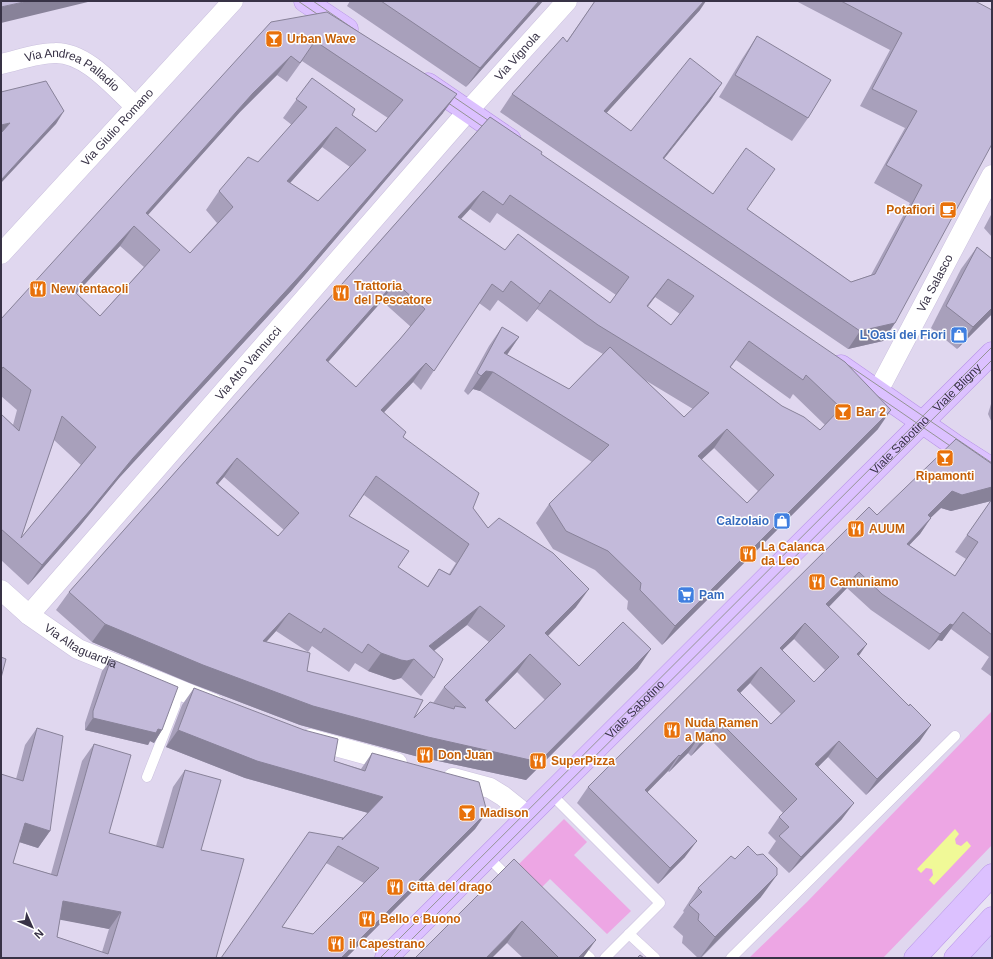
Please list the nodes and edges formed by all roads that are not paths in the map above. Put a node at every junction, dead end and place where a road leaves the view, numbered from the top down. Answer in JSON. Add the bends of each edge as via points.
{"nodes":[{"id":1,"x":233,"y":1,"type":"edge"},
{"id":2,"x":305,"y":1,"type":"edge"},
{"id":3,"x":567,"y":1,"type":"edge"},
{"id":4,"x":364,"y":41,"type":"edge"},
{"id":5,"x":1,"y":64,"type":"edge"},
{"id":6,"x":410,"y":72,"type":"edge"},
{"id":7,"x":136,"y":107,"type":"junction"},
{"id":8,"x":468,"y":111,"type":"junction"},
{"id":9,"x":528,"y":152,"type":"edge"},
{"id":10,"x":992,"y":175,"type":"edge"},
{"id":11,"x":1,"y":254,"type":"edge"},
{"id":12,"x":992,"y":353,"type":"edge"},
{"id":13,"x":824,"y":355,"type":"edge"},
{"id":14,"x":878,"y":391,"type":"junction"},
{"id":15,"x":923,"y":422,"type":"junction"},
{"id":16,"x":956,"y":446,"type":"junction"},
{"id":17,"x":992,"y":451,"type":"edge"},
{"id":18,"x":992,"y":469,"type":"edge"},
{"id":19,"x":1,"y":590,"type":"edge"},
{"id":20,"x":29,"y":615,"type":"junction"},
{"id":21,"x":178,"y":690,"type":"junction"},
{"id":22,"x":230,"y":710,"type":"edge"},
{"id":23,"x":289,"y":733,"type":"edge"},
{"id":24,"x":955,"y":736,"type":"dead end"},
{"id":25,"x":414,"y":767,"type":"edge"},
{"id":26,"x":437,"y":774,"type":"edge"},
{"id":27,"x":147,"y":777,"type":"dead end"},
{"id":28,"x":551,"y":794,"type":"junction"},
{"id":29,"x":528,"y":816,"type":"junction"},
{"id":30,"x":488,"y":857,"type":"junction"},
{"id":31,"x":992,"y":875,"type":"edge"},
{"id":32,"x":522,"y":891,"type":"edge"},
{"id":33,"x":992,"y":918,"type":"edge"},
{"id":34,"x":629,"y":934,"type":"junction"},
{"id":35,"x":573,"y":941,"type":"edge"},
{"id":36,"x":386,"y":958,"type":"edge"},
{"id":37,"x":590,"y":958,"type":"edge"},
{"id":38,"x":605,"y":958,"type":"edge"},
{"id":39,"x":655,"y":958,"type":"edge"},
{"id":40,"x":731,"y":958,"type":"edge"},
{"id":41,"x":915,"y":958,"type":"edge"},
{"id":42,"x":955,"y":958,"type":"edge"}],
"edges":[{"from":1,"to":7,"type":"street","name":"Via Giulio Romano"},
{"from":2,"to":4,"type":"street"},
{"from":3,"to":8,"type":"street","name":"Via Vignola"},
{"from":5,"to":7,"type":"street","name":"Via Andrea Palladio","via":[[48,53],[75,57],[88,64]]},
{"from":6,"to":8,"type":"street"},
{"from":7,"to":11,"type":"street","name":"Via Giulio Romano"},
{"from":8,"to":9,"type":"street"},
{"from":8,"to":20,"type":"street","name":"Via Atto Vannucci"},
{"from":10,"to":14,"type":"street","name":"Via Salasco"},
{"from":12,"to":15,"type":"street","name":"Viale Bligny"},
{"from":13,"to":14,"type":"street"},
{"from":14,"to":15,"type":"street"},
{"from":15,"to":16,"type":"street"},
{"from":15,"to":28,"type":"street","name":"Viale Sabotino"},
{"from":16,"to":17,"type":"street"},
{"from":16,"to":18,"type":"street"},
{"from":19,"to":20,"type":"street","name":"Via Altaguardia"},
{"from":20,"to":21,"type":"street","name":"Via Altaguardia","via":[[78,649]]},
{"from":21,"to":22,"type":"street","name":"Via Altaguardia"},
{"from":21,"to":27,"type":"lane","via":[[175,706]]},
{"from":23,"to":25,"type":"street"},
{"from":24,"to":40,"type":"lane"},
{"from":26,"to":29,"type":"street","via":[[490,788]]},
{"from":28,"to":29,"type":"street","name":"Viale Sabotino"},
{"from":28,"to":34,"type":"lane","via":[[660,902]]},
{"from":29,"to":30,"type":"street","name":"Viale Sabotino"},
{"from":30,"to":32,"type":"lane"},
{"from":30,"to":36,"type":"street","name":"Viale Sabotino"},
{"from":31,"to":41,"type":"street"},
{"from":33,"to":42,"type":"street"},
{"from":34,"to":38,"type":"lane"},
{"from":34,"to":39,"type":"lane"},
{"from":35,"to":37,"type":"lane"}]}
